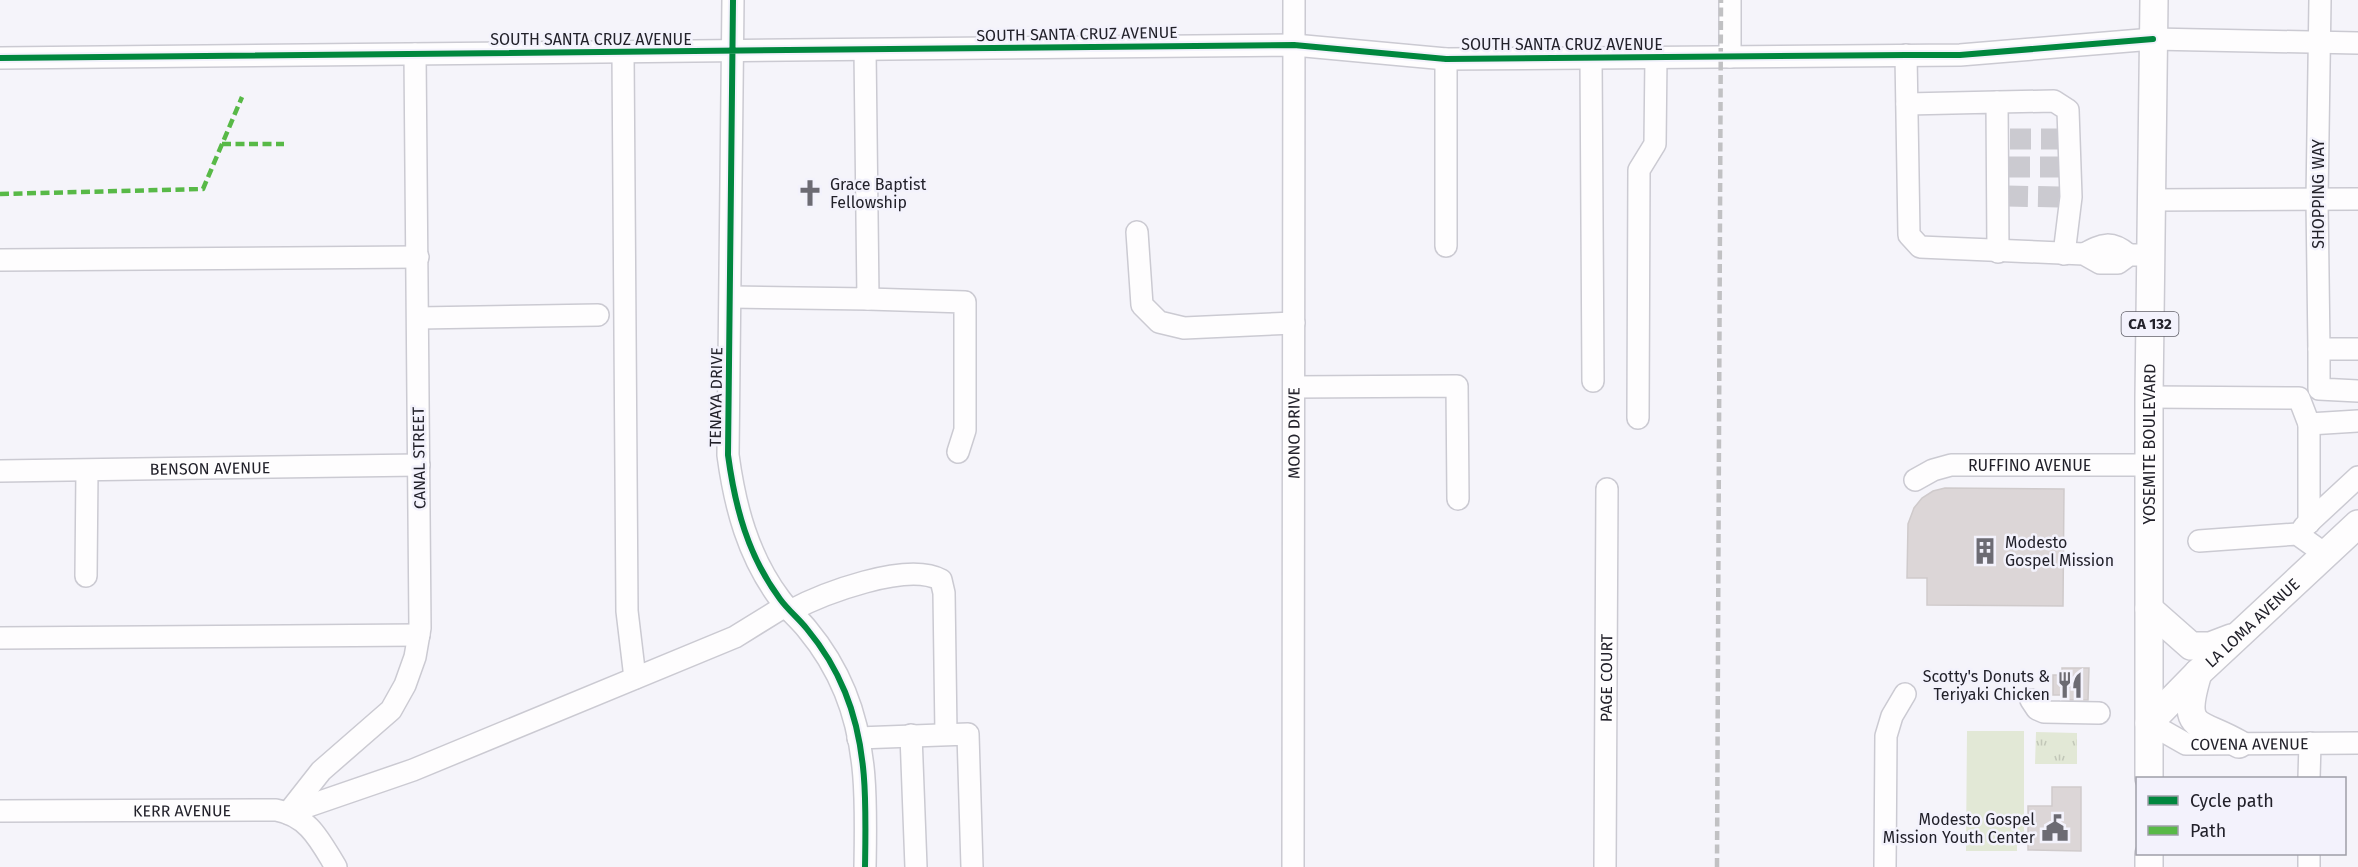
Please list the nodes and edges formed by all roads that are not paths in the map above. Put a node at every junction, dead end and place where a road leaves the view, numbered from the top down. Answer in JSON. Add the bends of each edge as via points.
{"nodes":[{"id":1,"x":733,"y":0,"type":"edge"},
{"id":2,"x":1294,"y":0,"type":"edge"},
{"id":3,"x":1730,"y":0,"type":"edge"},
{"id":4,"x":2154,"y":0,"type":"edge"},
{"id":5,"x":2320,"y":0,"type":"edge"},
{"id":6,"x":2153,"y":39,"type":"junction"},
{"id":7,"x":2358,"y":43,"type":"edge"},
{"id":8,"x":2319,"y":44,"type":"junction"},
{"id":9,"x":1294,"y":45,"type":"junction"},
{"id":10,"x":865,"y":50,"type":"junction"},
{"id":11,"x":733,"y":51,"type":"junction"},
{"id":12,"x":623,"y":53,"type":"junction"},
{"id":13,"x":415,"y":54,"type":"junction"},
{"id":14,"x":1906,"y":55,"type":"junction"},
{"id":15,"x":1656,"y":57,"type":"junction"},
{"id":16,"x":1730,"y":57,"type":"junction"},
{"id":17,"x":0,"y":58,"type":"edge"},
{"id":18,"x":1591,"y":58,"type":"junction"},
{"id":19,"x":1446,"y":59,"type":"junction"},
{"id":20,"x":1997,"y":102,"type":"junction"},
{"id":21,"x":1907,"y":104,"type":"junction"},
{"id":22,"x":2317,"y":200,"type":"junction"},
{"id":23,"x":2358,"y":200,"type":"edge"},
{"id":24,"x":2152,"y":201,"type":"junction"},
{"id":25,"x":1137,"y":232,"type":"dead end"},
{"id":26,"x":1446,"y":246,"type":"dead end"},
{"id":27,"x":1998,"y":252,"type":"junction"},
{"id":28,"x":2074,"y":254,"type":"junction"},
{"id":29,"x":2140,"y":255,"type":"junction"},
{"id":30,"x":418,"y":257,"type":"junction"},
{"id":31,"x":0,"y":260,"type":"edge"},
{"id":32,"x":730,"y":297,"type":"junction"},
{"id":33,"x":868,"y":298,"type":"junction"},
{"id":34,"x":597,"y":315,"type":"dead end"},
{"id":35,"x":418,"y":318,"type":"junction"},
{"id":36,"x":1294,"y":323,"type":"junction"},
{"id":37,"x":2319,"y":349,"type":"junction"},
{"id":38,"x":2358,"y":349,"type":"edge"},
{"id":39,"x":1593,"y":381,"type":"dead end"},
{"id":40,"x":1294,"y":387,"type":"junction"},
{"id":41,"x":2358,"y":391,"type":"edge"},
{"id":42,"x":2149,"y":397,"type":"junction"},
{"id":43,"x":1638,"y":417,"type":"dead end"},
{"id":44,"x":2358,"y":422,"type":"edge"},
{"id":45,"x":2309,"y":424,"type":"junction"},
{"id":46,"x":958,"y":452,"type":"dead end"},
{"id":47,"x":419,"y":465,"type":"junction"},
{"id":48,"x":2149,"y":465,"type":"junction"},
{"id":49,"x":0,"y":471,"type":"edge"},
{"id":50,"x":87,"y":471,"type":"junction"},
{"id":51,"x":2358,"y":477,"type":"edge"},
{"id":52,"x":1915,"y":480,"type":"dead end"},
{"id":53,"x":1606,"y":489,"type":"dead end"},
{"id":54,"x":1458,"y":499,"type":"dead end"},
{"id":55,"x":2358,"y":524,"type":"edge"},
{"id":56,"x":2303,"y":529,"type":"junction"},
{"id":57,"x":2199,"y":542,"type":"dead end"},
{"id":58,"x":2325,"y":554,"type":"junction"},
{"id":59,"x":86,"y":576,"type":"dead end"},
{"id":60,"x":788,"y":608,"type":"junction"},
{"id":61,"x":2149,"y":609,"type":"junction"},
{"id":62,"x":419,"y":635,"type":"junction"},
{"id":63,"x":2238,"y":636,"type":"junction"},
{"id":64,"x":0,"y":638,"type":"edge"},
{"id":65,"x":2198,"y":673,"type":"junction"},
{"id":66,"x":635,"y":678,"type":"junction"},
{"id":67,"x":1905,"y":694,"type":"dead end"},
{"id":68,"x":2031,"y":700,"type":"dead end"},
{"id":69,"x":2099,"y":713,"type":"dead end"},
{"id":70,"x":2149,"y":723,"type":"junction"},
{"id":71,"x":946,"y":734,"type":"junction"},
{"id":72,"x":911,"y":735,"type":"junction"},
{"id":73,"x":858,"y":738,"type":"junction"},
{"id":74,"x":2310,"y":743,"type":"junction"},
{"id":75,"x":2358,"y":743,"type":"edge"},
{"id":76,"x":2239,"y":744,"type":"junction"},
{"id":77,"x":2149,"y":777,"type":"edge"},
{"id":78,"x":2309,"y":777,"type":"edge"},
{"id":79,"x":0,"y":811,"type":"edge"},
{"id":80,"x":288,"y":813,"type":"junction"},
{"id":81,"x":336,"y":867,"type":"edge"},
{"id":82,"x":865,"y":867,"type":"edge"},
{"id":83,"x":916,"y":867,"type":"edge"},
{"id":84,"x":972,"y":867,"type":"edge"},
{"id":85,"x":1293,"y":867,"type":"edge"},
{"id":86,"x":1605,"y":867,"type":"edge"},
{"id":87,"x":1885,"y":867,"type":"edge"}],
"edges":[{"from":1,"to":11,"type":"street","name":"TENAYA DRIVE"},
{"from":2,"to":9,"type":"street","name":"MONO DRIVE"},
{"from":3,"to":16,"type":"street"},
{"from":4,"to":6,"type":"main road","name":"YOSEMITE BOULEVARD","number":"CA 132"},
{"from":5,"to":8,"type":"street","name":"SHOPPING WAY"},
{"from":6,"to":8,"type":"street","name":"SOUTH SANTA CRUZ AVENUE"},
{"from":6,"to":14,"type":"street","name":"SOUTH SANTA CRUZ AVENUE","via":[[1960,55]]},
{"from":6,"to":24,"type":"main road","name":"YOSEMITE BOULEVARD","number":"CA 132"},
{"from":7,"to":8,"type":"street","name":"SOUTH SANTA CRUZ AVENUE"},
{"from":8,"to":22,"type":"street","name":"SHOPPING WAY"},
{"from":9,"to":10,"type":"street","name":"SOUTH SANTA CRUZ AVENUE"},
{"from":9,"to":19,"type":"street","name":"SOUTH SANTA CRUZ AVENUE"},
{"from":9,"to":36,"type":"street","name":"MONO DRIVE"},
{"from":10,"to":11,"type":"street","name":"SOUTH SANTA CRUZ AVENUE"},
{"from":10,"to":33,"type":"street"},
{"from":11,"to":12,"type":"street","name":"SOUTH SANTA CRUZ AVENUE"},
{"from":11,"to":32,"type":"street","name":"TENAYA DRIVE"},
{"from":12,"to":13,"type":"street","name":"SOUTH SANTA CRUZ AVENUE"},
{"from":12,"to":66,"type":"street","via":[[627,600]]},
{"from":13,"to":17,"type":"street","name":"SOUTH SANTA CRUZ AVENUE"},
{"from":13,"to":30,"type":"street","name":"CANAL STREET"},
{"from":14,"to":16,"type":"street","name":"SOUTH SANTA CRUZ AVENUE"},
{"from":14,"to":21,"type":"street"},
{"from":15,"to":16,"type":"street","name":"SOUTH SANTA CRUZ AVENUE"},
{"from":15,"to":18,"type":"street","name":"SOUTH SANTA CRUZ AVENUE"},
{"from":15,"to":43,"type":"street","via":[[1655,144],[1639,170]]},
{"from":18,"to":19,"type":"street","name":"SOUTH SANTA CRUZ AVENUE"},
{"from":18,"to":39,"type":"street"},
{"from":19,"to":26,"type":"street"},
{"from":20,"to":21,"type":"street"},
{"from":20,"to":27,"type":"street","via":[[2004,138]]},
{"from":20,"to":28,"type":"street","via":[[2060,103],[2068,110],[2065,197]]},
{"from":21,"to":27,"type":"street","via":[[1909,235],[1920,247]]},
{"from":22,"to":23,"type":"street"},
{"from":22,"to":24,"type":"street"},
{"from":22,"to":37,"type":"street","name":"SHOPPING WAY"},
{"from":24,"to":29,"type":"main road","name":"YOSEMITE BOULEVARD","number":"CA 132"},
{"from":25,"to":36,"type":"street","via":[[1142,305],[1159,322],[1184,328]]},
{"from":27,"to":28,"type":"street"},
{"from":28,"to":29,"type":"street","via":[[2101,245],[2118,246]]},
{"from":29,"to":42,"type":"main road","name":"YOSEMITE BOULEVARD","number":"CA 132"},
{"from":30,"to":31,"type":"street"},
{"from":30,"to":35,"type":"street","name":"CANAL STREET"},
{"from":32,"to":33,"type":"street"},
{"from":32,"to":60,"type":"street","name":"TENAYA DRIVE","via":[[728,455],[732,488],[761,570]]},
{"from":33,"to":46,"type":"street","via":[[965,302],[965,430]]},
{"from":34,"to":35,"type":"street"},
{"from":35,"to":47,"type":"street","name":"CANAL STREET"},
{"from":36,"to":40,"type":"street","name":"MONO DRIVE"},
{"from":37,"to":38,"type":"street"},
{"from":37,"to":41,"type":"street","name":"SHOPPING WAY","via":[[2319,389]]},
{"from":40,"to":54,"type":"street","via":[[1457,386]]},
{"from":40,"to":85,"type":"street","name":"MONO DRIVE"},
{"from":42,"to":45,"type":"street","via":[[2299,398]]},
{"from":42,"to":48,"type":"main road","name":"YOSEMITE BOULEVARD","number":"CA 132"},
{"from":44,"to":45,"type":"street"},
{"from":45,"to":56,"type":"street"},
{"from":47,"to":50,"type":"street","name":"BENSON AVENUE"},
{"from":47,"to":62,"type":"street","name":"CANAL STREET"},
{"from":48,"to":52,"type":"street","name":"RUFFINO AVENUE","via":[[1952,465]]},
{"from":48,"to":61,"type":"main road","name":"YOSEMITE BOULEVARD","number":"CA 132"},
{"from":49,"to":50,"type":"street","name":"BENSON AVENUE"},
{"from":50,"to":59,"type":"street"},
{"from":51,"to":56,"type":"street"},
{"from":53,"to":86,"type":"street","name":"PAGE COURT"},
{"from":55,"to":58,"type":"main road","name":"LA LOMA AVENUE"},
{"from":56,"to":57,"type":"street"},
{"from":56,"to":58,"type":"street"},
{"from":58,"to":63,"type":"main road","name":"LA LOMA AVENUE"},
{"from":60,"to":66,"type":"street","via":[[735,637]]},
{"from":60,"to":71,"type":"street","via":[[872,580],[924,575],[940,580],[944,593]]},
{"from":60,"to":73,"type":"street","name":"TENAYA DRIVE","via":[[827,658],[844,691]]},
{"from":61,"to":63,"type":"main road","via":[[2191,646],[2210,646]]},
{"from":61,"to":70,"type":"main road","name":"YOSEMITE BOULEVARD","number":"CA 132"},
{"from":62,"to":64,"type":"street"},
{"from":62,"to":80,"type":"street","name":"CANAL STREET","via":[[405,685],[391,710],[321,771]]},
{"from":63,"to":65,"type":"main road","name":"LA LOMA AVENUE"},
{"from":65,"to":70,"type":"main road","name":"LA LOMA AVENUE"},
{"from":65,"to":76,"type":"main road","via":[[2192,698],[2195,720],[2202,728]]},
{"from":66,"to":80,"type":"street","via":[[413,770]]},
{"from":67,"to":87,"type":"street","via":[[1886,736]]},
{"from":68,"to":69,"type":"street","via":[[2044,712]]},
{"from":70,"to":76,"type":"street","name":"COVENA AVENUE","via":[[2186,744]]},
{"from":70,"to":77,"type":"main road","name":"YOSEMITE BOULEVARD","number":"CA 132"},
{"from":71,"to":72,"type":"street"},
{"from":71,"to":84,"type":"street","via":[[968,734]]},
{"from":72,"to":73,"type":"street"},
{"from":72,"to":83,"type":"street"},
{"from":73,"to":82,"type":"street","name":"TENAYA DRIVE","via":[[866,795]]},
{"from":74,"to":75,"type":"street","name":"COVENA AVENUE"},
{"from":74,"to":76,"type":"street","name":"COVENA AVENUE"},
{"from":74,"to":78,"type":"street"},
{"from":79,"to":80,"type":"street","name":"KERR AVENUE","via":[[226,808]]},
{"from":80,"to":81,"type":"street","name":"KERR AVENUE","via":[[312,829]]}]}
